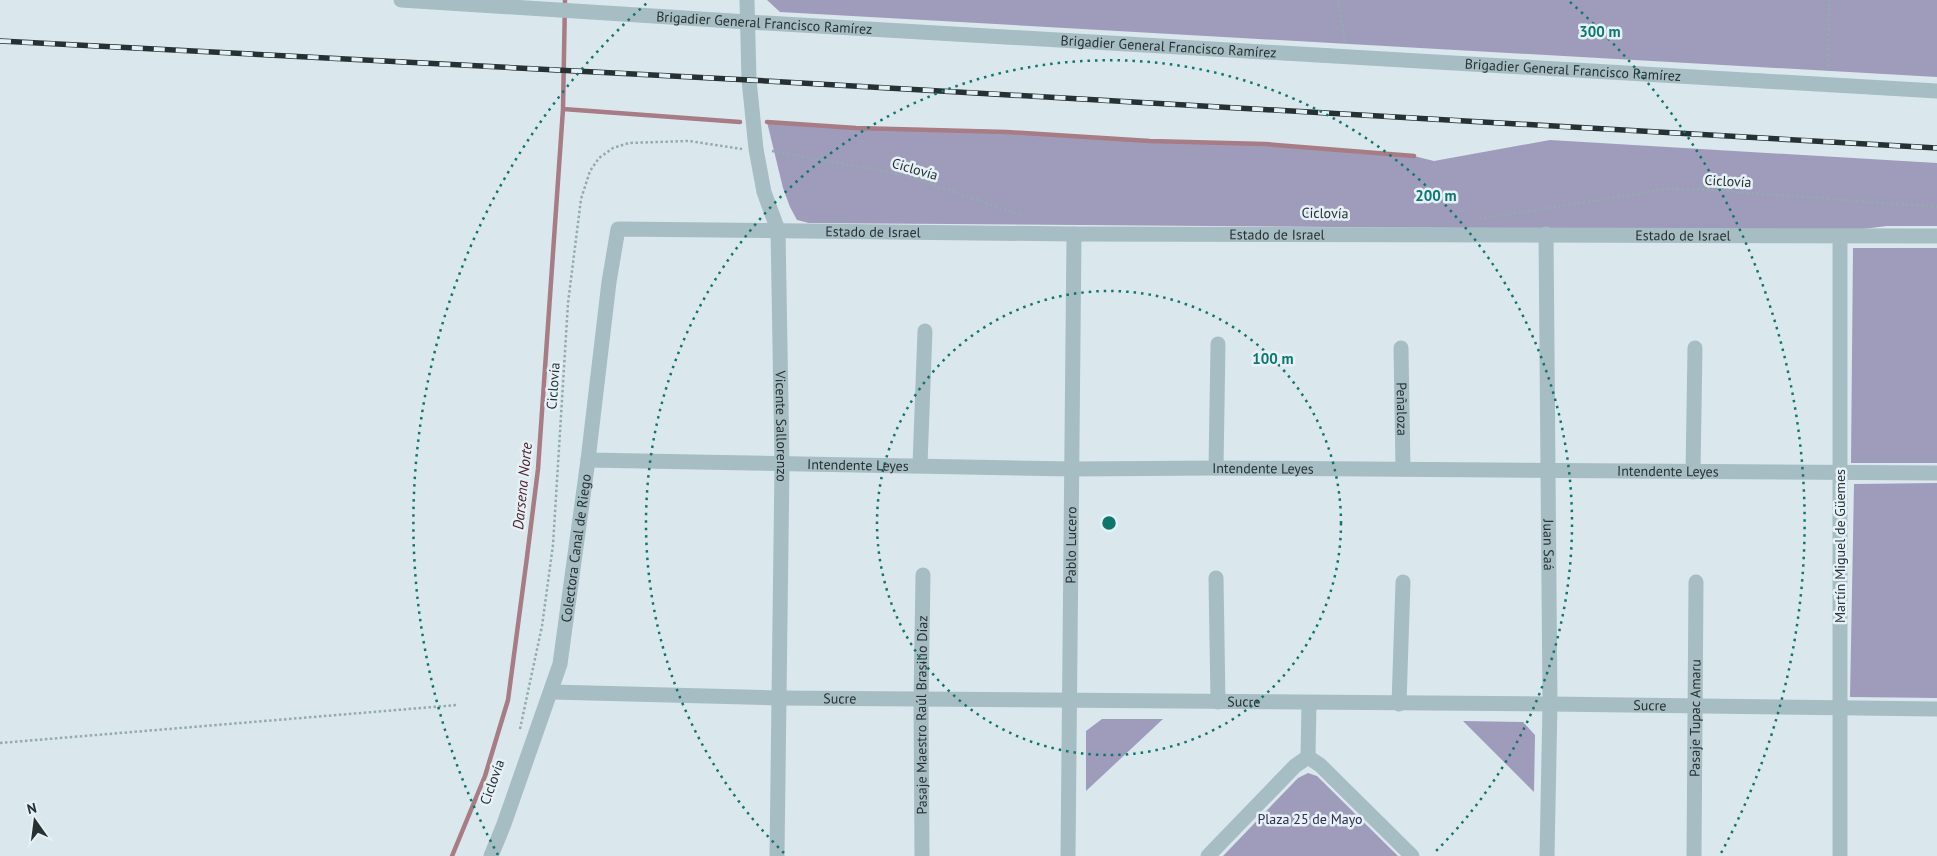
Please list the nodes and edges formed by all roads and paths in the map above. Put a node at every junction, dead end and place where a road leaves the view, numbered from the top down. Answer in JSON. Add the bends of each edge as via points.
{"nodes":[{"id":1,"x":400,"y":0,"type":"edge"},
{"id":2,"x":747,"y":0,"type":"edge"},
{"id":3,"x":1338,"y":0,"type":"edge"},
{"id":4,"x":1829,"y":0,"type":"edge"},
{"id":5,"x":585,"y":5,"type":"edge"},
{"id":6,"x":748,"y":22,"type":"junction"},
{"id":7,"x":1347,"y":57,"type":"junction"},
{"id":8,"x":1827,"y":84,"type":"junction"},
{"id":9,"x":1937,"y":91,"type":"edge"},
{"id":10,"x":756,"y":149,"type":"junction"},
{"id":11,"x":1937,"y":207,"type":"edge"},
{"id":12,"x":1030,"y":219,"type":"dead end"},
{"id":13,"x":1479,"y":219,"type":"dead end"},
{"id":14,"x":618,"y":229,"type":"joint"},
{"id":15,"x":778,"y":230,"type":"junction"},
{"id":16,"x":1074,"y":234,"type":"junction"},
{"id":17,"x":1546,"y":234,"type":"junction"},
{"id":18,"x":1840,"y":236,"type":"junction"},
{"id":19,"x":1937,"y":236,"type":"edge"},
{"id":20,"x":925,"y":331,"type":"dead end"},
{"id":21,"x":1218,"y":344,"type":"dead end"},
{"id":22,"x":1402,"y":348,"type":"dead end"},
{"id":23,"x":1695,"y":348,"type":"dead end"},
{"id":24,"x":588,"y":460,"type":"junction"},
{"id":25,"x":782,"y":464,"type":"junction"},
{"id":26,"x":920,"y":465,"type":"junction"},
{"id":27,"x":1216,"y":468,"type":"junction"},
{"id":28,"x":1072,"y":469,"type":"junction"},
{"id":29,"x":1403,"y":469,"type":"junction"},
{"id":30,"x":1548,"y":471,"type":"junction"},
{"id":31,"x":1693,"y":472,"type":"junction"},
{"id":32,"x":1840,"y":473,"type":"junction"},
{"id":33,"x":1937,"y":473,"type":"edge"},
{"id":34,"x":923,"y":575,"type":"dead end"},
{"id":35,"x":1216,"y":578,"type":"dead end"},
{"id":36,"x":1402,"y":582,"type":"dead end"},
{"id":37,"x":1696,"y":582,"type":"dead end"},
{"id":38,"x":552,"y":692,"type":"junction"},
{"id":39,"x":779,"y":698,"type":"junction"},
{"id":40,"x":921,"y":700,"type":"junction"},
{"id":41,"x":1069,"y":701,"type":"junction"},
{"id":42,"x":1218,"y":702,"type":"junction"},
{"id":43,"x":1309,"y":703,"type":"junction"},
{"id":44,"x":1398,"y":704,"type":"junction"},
{"id":45,"x":1550,"y":704,"type":"junction"},
{"id":46,"x":457,"y":705,"type":"dead end"},
{"id":47,"x":1695,"y":706,"type":"junction"},
{"id":48,"x":1840,"y":708,"type":"junction"},
{"id":49,"x":1937,"y":709,"type":"edge"},
{"id":50,"x":519,"y":730,"type":"dead end"},
{"id":51,"x":0,"y":744,"type":"edge"},
{"id":52,"x":1308,"y":757,"type":"junction"},
{"id":53,"x":491,"y":856,"type":"edge"},
{"id":54,"x":777,"y":856,"type":"edge"},
{"id":55,"x":922,"y":856,"type":"edge"},
{"id":56,"x":1068,"y":856,"type":"edge"},
{"id":57,"x":1208,"y":856,"type":"edge"},
{"id":58,"x":1412,"y":856,"type":"edge"},
{"id":59,"x":1547,"y":856,"type":"edge"},
{"id":60,"x":1694,"y":856,"type":"edge"},
{"id":61,"x":1840,"y":856,"type":"edge"}],
"edges":[{"from":1,"to":5,"type":"street","name":"Brigadier General Francisco Ramírez","via":[[564,10]]},
{"from":2,"to":6,"type":"street","name":"Vicente Sallorenzo"},
{"from":3,"to":7,"type":"path"},
{"from":4,"to":8,"type":"path"},
{"from":5,"to":6,"type":"street","name":"Brigadier General Francisco Ramírez"},
{"from":6,"to":7,"type":"street","name":"Brigadier General Francisco Ramírez"},
{"from":6,"to":10,"type":"street","name":"Vicente Sallorenzo","via":[[749,80]]},
{"from":7,"to":8,"type":"street","name":"Brigadier General Francisco Ramírez"},
{"from":8,"to":9,"type":"street","name":"Brigadier General Francisco Ramírez"},
{"from":10,"to":12,"type":"path","name":"Ciclovía","via":[[906,175]]},
{"from":10,"to":15,"type":"street","name":"Vicente Sallorenzo","via":[[764,192]]},
{"from":10,"to":50,"type":"path","name":"Ciclovía","via":[[689,141],[629,143],[613,148],[599,158],[590,171],[581,199],[568,303],[552,554],[542,626]]},
{"from":11,"to":13,"type":"path","name":"Ciclovía","via":[[1710,190],[1668,190]]},
{"from":14,"to":15,"type":"street","name":"Estado de Israel"},
{"from":14,"to":24,"type":"street","name":"Colectora Canal de Riego"},
{"from":15,"to":16,"type":"street","name":"Estado de Israel"},
{"from":15,"to":25,"type":"street","name":"Vicente Sallorenzo"},
{"from":16,"to":17,"type":"street","name":"Estado de Israel"},
{"from":16,"to":28,"type":"street","name":"Pablo Lucero"},
{"from":17,"to":18,"type":"street","name":"Estado de Israel"},
{"from":17,"to":30,"type":"street","name":"Juan Saá"},
{"from":18,"to":19,"type":"street","name":"Estado de Israel"},
{"from":18,"to":32,"type":"street","name":"Martín Miguel de Güemes"},
{"from":20,"to":26,"type":"street"},
{"from":21,"to":27,"type":"street"},
{"from":22,"to":29,"type":"street","name":"Peñaloza"},
{"from":23,"to":31,"type":"street"},
{"from":24,"to":25,"type":"street","name":"Intendente Leyes"},
{"from":24,"to":38,"type":"street","name":"Colectora Canal de Riego","via":[[560,664]]},
{"from":25,"to":26,"type":"street","name":"Intendente Leyes"},
{"from":25,"to":39,"type":"street","name":"Vicente Sallorenzo"},
{"from":26,"to":28,"type":"street","name":"Intendente Leyes"},
{"from":27,"to":28,"type":"street","name":"Intendente Leyes"},
{"from":27,"to":29,"type":"street","name":"Intendente Leyes"},
{"from":28,"to":41,"type":"street","name":"Pablo Lucero"},
{"from":29,"to":30,"type":"street","name":"Intendente Leyes"},
{"from":30,"to":31,"type":"street","name":"Intendente Leyes"},
{"from":30,"to":45,"type":"street","name":"Juan Saá"},
{"from":31,"to":32,"type":"street","name":"Intendente Leyes"},
{"from":32,"to":33,"type":"street","name":"Intendente Leyes"},
{"from":32,"to":48,"type":"street","name":"Martín Miguel de Güemes"},
{"from":34,"to":40,"type":"street","name":"Pasaje Maestro Raúl Brasilio Díaz"},
{"from":35,"to":42,"type":"street"},
{"from":36,"to":44,"type":"street"},
{"from":37,"to":47,"type":"street","name":"Pasaje Tupac Amaru"},
{"from":38,"to":39,"type":"street","name":"Sucre"},
{"from":38,"to":53,"type":"street","name":"Colectora Canal de Riego"},
{"from":39,"to":40,"type":"street","name":"Sucre"},
{"from":39,"to":54,"type":"street","name":"Vicente Sallorenzo"},
{"from":40,"to":41,"type":"street","name":"Sucre"},
{"from":40,"to":55,"type":"street","name":"Pasaje Maestro Raúl Brasilio Díaz"},
{"from":41,"to":42,"type":"street","name":"Sucre"},
{"from":41,"to":56,"type":"street","name":"Pablo Lucero"},
{"from":42,"to":43,"type":"street","name":"Sucre"},
{"from":43,"to":44,"type":"street","name":"Sucre"},
{"from":43,"to":52,"type":"street"},
{"from":44,"to":45,"type":"street","name":"Sucre"},
{"from":45,"to":47,"type":"street","name":"Sucre"},
{"from":45,"to":59,"type":"street","name":"Juan Saá"},
{"from":46,"to":51,"type":"path"},
{"from":47,"to":48,"type":"street","name":"Sucre"},
{"from":47,"to":60,"type":"street","name":"Pasaje Tupac Amaru"},
{"from":48,"to":49,"type":"street","name":"Sucre"},
{"from":48,"to":61,"type":"street","name":"Martín Miguel de Güemes"},
{"from":52,"to":57,"type":"street","via":[[1295,766]]},
{"from":52,"to":58,"type":"street","via":[[1320,764]]}]}
